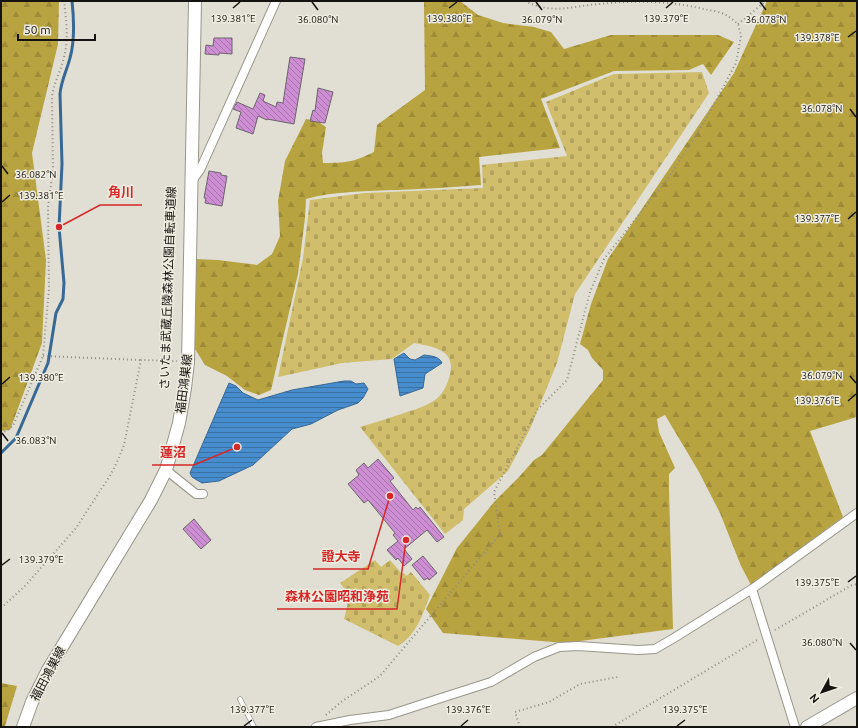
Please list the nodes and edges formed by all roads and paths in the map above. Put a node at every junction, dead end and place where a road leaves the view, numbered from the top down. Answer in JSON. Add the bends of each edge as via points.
{"nodes":[{"id":1,"x":64,"y":1,"type":"edge"},
{"id":2,"x":195,"y":1,"type":"edge"},
{"id":3,"x":276,"y":1,"type":"edge"},
{"id":4,"x":525,"y":1,"type":"edge"},
{"id":5,"x":766,"y":1,"type":"edge"},
{"id":6,"x":738,"y":24,"type":"junction"},
{"id":7,"x":191,"y":181,"type":"junction"},
{"id":8,"x":43,"y":356,"type":"junction"},
{"id":9,"x":141,"y":360,"type":"junction"},
{"id":10,"x":183,"y":362,"type":"junction"},
{"id":11,"x":176,"y":368,"type":"dead end"},
{"id":12,"x":1,"y":434,"type":"edge"},
{"id":13,"x":166,"y":470,"type":"junction"},
{"id":14,"x":203,"y":494,"type":"dead end"},
{"id":15,"x":857,"y":513,"type":"edge"},
{"id":16,"x":857,"y":584,"type":"edge"},
{"id":17,"x":752,"y":589,"type":"junction"},
{"id":18,"x":1,"y":608,"type":"edge"},
{"id":19,"x":765,"y":635,"type":"junction"},
{"id":20,"x":618,"y":676,"type":"dead end"},
{"id":21,"x":857,"y":698,"type":"edge"},
{"id":22,"x":240,"y":699,"type":"dead end"},
{"id":23,"x":23,"y":727,"type":"edge"},
{"id":24,"x":254,"y":727,"type":"edge"},
{"id":25,"x":316,"y":727,"type":"edge"},
{"id":26,"x":520,"y":727,"type":"edge"},
{"id":27,"x":612,"y":727,"type":"edge"},
{"id":28,"x":795,"y":727,"type":"edge"},
{"id":29,"x":807,"y":727,"type":"edge"}],
"edges":[{"from":1,"to":8,"type":"path","via":[[67,41],[52,96],[53,170],[48,207],[49,289]]},
{"from":2,"to":7,"type":"main road","name":"福田鴻巣線"},
{"from":3,"to":7,"type":"street","via":[[200,170]]},
{"from":4,"to":6,"type":"path","via":[[547,9],[634,1],[676,4],[725,15]]},
{"from":5,"to":6,"type":"path"},
{"from":6,"to":25,"type":"path","via":[[741,36],[736,63],[706,119],[671,174],[604,259],[590,292],[566,380],[537,410],[494,492],[500,534],[380,676],[341,702],[322,718]]},
{"from":7,"to":10,"type":"main road","name":"福田鴻巣線"},
{"from":8,"to":9,"type":"path"},
{"from":8,"to":12,"type":"path","via":[[13,426]]},
{"from":9,"to":10,"type":"path"},
{"from":9,"to":18,"type":"path","via":[[124,445],[111,474],[76,528],[25,586]]},
{"from":10,"to":11,"type":"path","name":"さいたま武蔵丘陵森林公園自転車道線"},
{"from":10,"to":13,"type":"main road","name":"福田鴻巣線","via":[[185,388],[179,423]]},
{"from":13,"to":14,"type":"street","via":[[196,494]]},
{"from":13,"to":23,"type":"main road","name":"福田鴻巣線","via":[[151,500],[48,670]]},
{"from":15,"to":17,"type":"street"},
{"from":16,"to":19,"type":"path"},
{"from":17,"to":19,"type":"street"},
{"from":17,"to":25,"type":"street","via":[[655,649],[559,647],[534,657],[491,682],[389,715]]},
{"from":19,"to":27,"type":"path"},
{"from":19,"to":28,"type":"street"},
{"from":20,"to":26,"type":"path","via":[[580,684],[549,702],[515,712]]},
{"from":21,"to":29,"type":"main road"},
{"from":22,"to":24,"type":"lane"}]}
